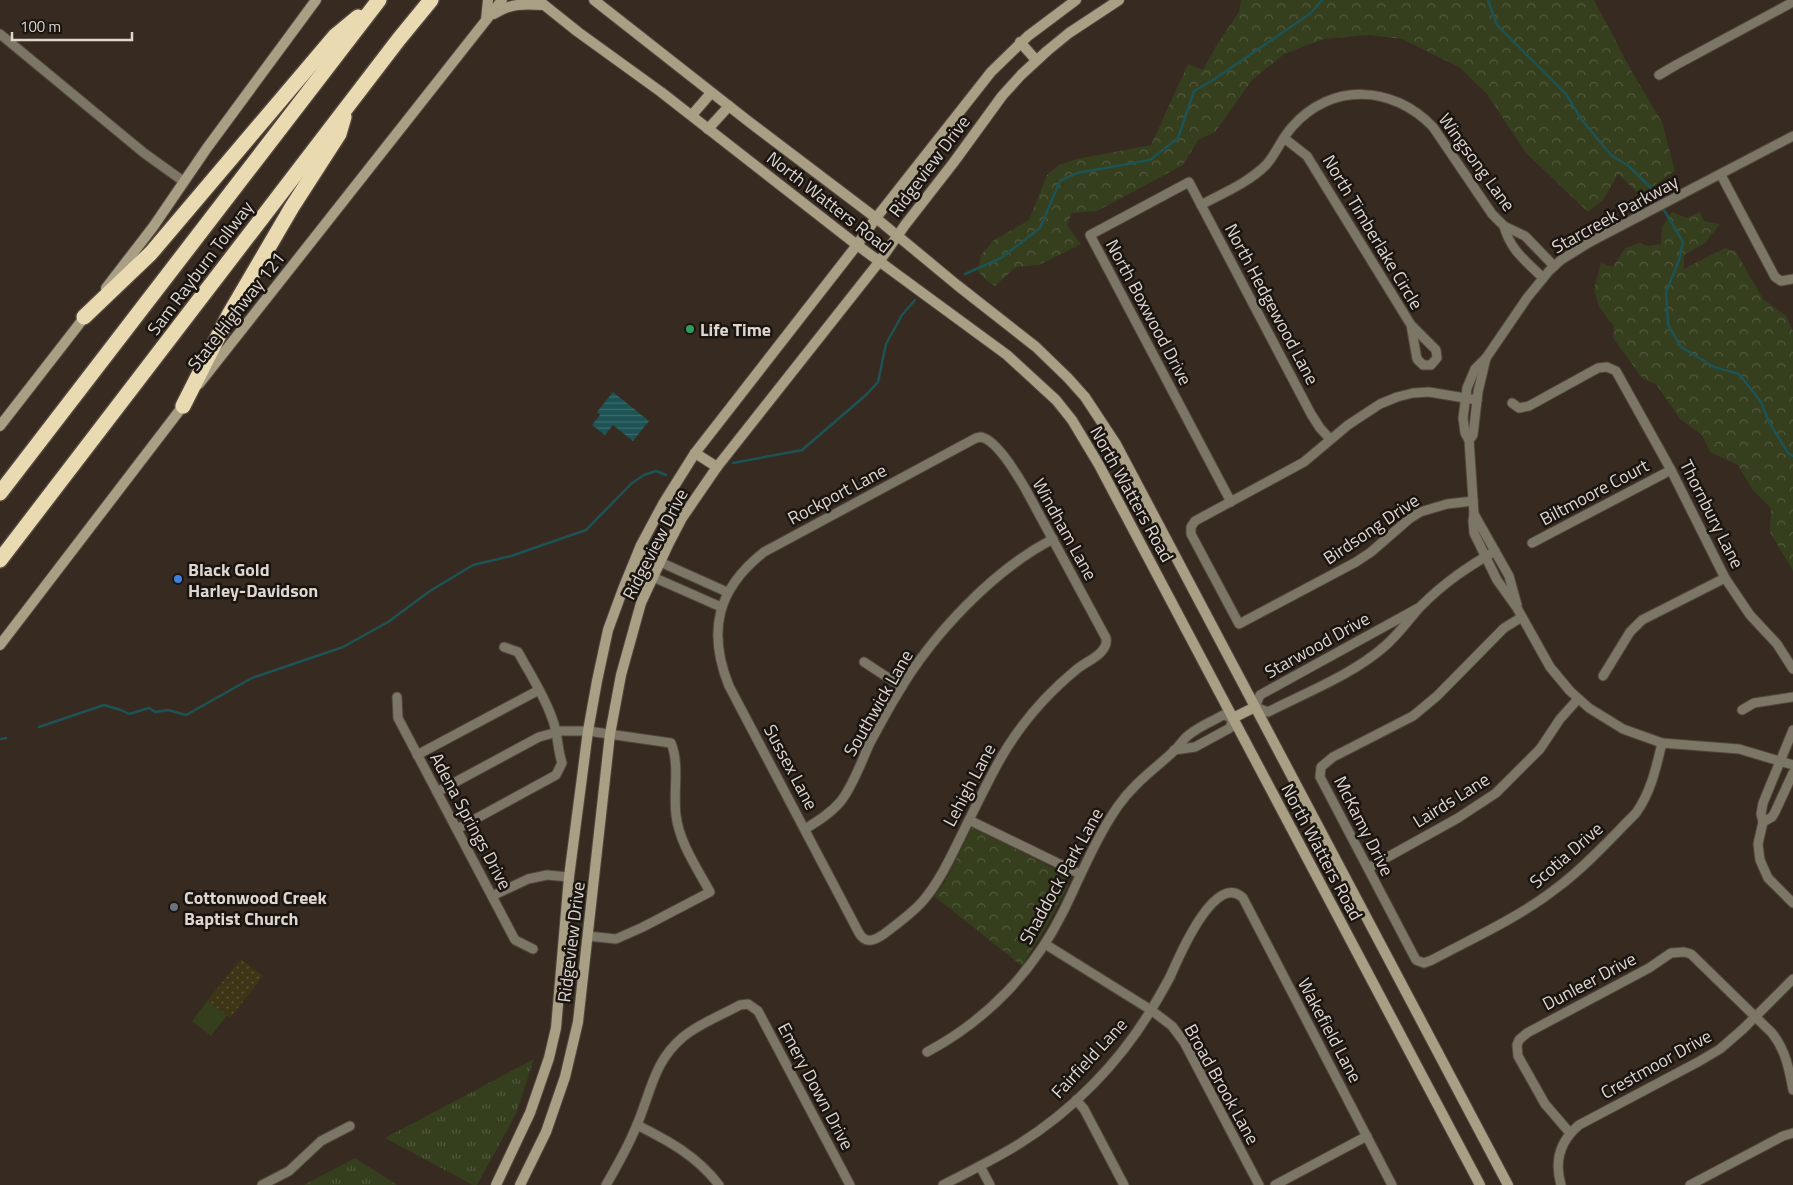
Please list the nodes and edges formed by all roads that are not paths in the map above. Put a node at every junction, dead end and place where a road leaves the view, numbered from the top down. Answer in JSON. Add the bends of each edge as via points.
{"nodes":[{"id":1,"x":316,"y":0,"type":"edge"},
{"id":2,"x":379,"y":0,"type":"edge"},
{"id":3,"x":431,"y":0,"type":"edge"},
{"id":4,"x":488,"y":0,"type":"edge"},
{"id":5,"x":502,"y":0,"type":"edge"},
{"id":6,"x":594,"y":0,"type":"edge"},
{"id":7,"x":1076,"y":0,"type":"edge"},
{"id":8,"x":1119,"y":0,"type":"edge"},
{"id":9,"x":541,"y":2,"type":"edge"},
{"id":10,"x":1793,"y":2,"type":"edge"},
{"id":11,"x":486,"y":21,"type":"junction"},
{"id":12,"x":0,"y":34,"type":"edge"},
{"id":13,"x":1020,"y":42,"type":"junction"},
{"id":14,"x":1036,"y":60,"type":"junction"},
{"id":15,"x":1659,"y":76,"type":"dead end"},
{"id":16,"x":711,"y":93,"type":"junction"},
{"id":17,"x":347,"y":106,"type":"junction"},
{"id":18,"x":728,"y":106,"type":"junction"},
{"id":19,"x":692,"y":115,"type":"junction"},
{"id":20,"x":708,"y":129,"type":"junction"},
{"id":21,"x":1793,"y":136,"type":"edge"},
{"id":22,"x":1284,"y":138,"type":"junction"},
{"id":23,"x":1721,"y":175,"type":"junction"},
{"id":24,"x":183,"y":181,"type":"junction"},
{"id":25,"x":1189,"y":182,"type":"joint"},
{"id":26,"x":1201,"y":205,"type":"junction"},
{"id":27,"x":876,"y":218,"type":"junction"},
{"id":28,"x":1504,"y":226,"type":"junction"},
{"id":29,"x":897,"y":236,"type":"junction"},
{"id":30,"x":857,"y":245,"type":"junction"},
{"id":31,"x":879,"y":262,"type":"junction"},
{"id":32,"x":1554,"y":266,"type":"junction"},
{"id":33,"x":1543,"y":278,"type":"junction"},
{"id":34,"x":1793,"y":278,"type":"edge"},
{"id":35,"x":84,"y":317,"type":"junction"},
{"id":36,"x":1411,"y":326,"type":"dead end"},
{"id":37,"x":1486,"y":358,"type":"junction"},
{"id":38,"x":1466,"y":398,"type":"junction"},
{"id":39,"x":1477,"y":400,"type":"junction"},
{"id":40,"x":1512,"y":403,"type":"dead end"},
{"id":41,"x":183,"y":406,"type":"junction"},
{"id":42,"x":0,"y":426,"type":"edge"},
{"id":43,"x":982,"y":437,"type":"joint"},
{"id":44,"x":1330,"y":439,"type":"junction"},
{"id":45,"x":1469,"y":440,"type":"junction"},
{"id":46,"x":695,"y":453,"type":"junction"},
{"id":47,"x":717,"y":467,"type":"junction"},
{"id":48,"x":1671,"y":470,"type":"junction"},
{"id":49,"x":0,"y":493,"type":"edge"},
{"id":50,"x":1473,"y":501,"type":"junction"},
{"id":51,"x":1231,"y":502,"type":"junction"},
{"id":52,"x":1474,"y":514,"type":"junction"},
{"id":53,"x":1053,"y":539,"type":"junction"},
{"id":54,"x":1532,"y":543,"type":"dead end"},
{"id":55,"x":641,"y":545,"type":"junction"},
{"id":56,"x":1495,"y":551,"type":"junction"},
{"id":57,"x":1485,"y":557,"type":"junction"},
{"id":58,"x":0,"y":560,"type":"edge"},
{"id":59,"x":660,"y":562,"type":"junction"},
{"id":60,"x":653,"y":577,"type":"junction"},
{"id":61,"x":1725,"y":578,"type":"junction"},
{"id":62,"x":724,"y":600,"type":"junction"},
{"id":63,"x":1420,"y":607,"type":"junction"},
{"id":64,"x":1517,"y":608,"type":"junction"},
{"id":65,"x":1522,"y":617,"type":"junction"},
{"id":66,"x":0,"y":645,"type":"edge"},
{"id":67,"x":1106,"y":645,"type":"joint"},
{"id":68,"x":504,"y":646,"type":"dead end"},
{"id":69,"x":864,"y":662,"type":"dead end"},
{"id":70,"x":1793,"y":669,"type":"edge"},
{"id":71,"x":1603,"y":676,"type":"dead end"},
{"id":72,"x":902,"y":687,"type":"junction"},
{"id":73,"x":539,"y":690,"type":"junction"},
{"id":74,"x":1793,"y":697,"type":"edge"},
{"id":75,"x":397,"y":698,"type":"dead end"},
{"id":76,"x":1578,"y":699,"type":"junction"},
{"id":77,"x":1255,"y":707,"type":"junction"},
{"id":78,"x":1742,"y":710,"type":"dead end"},
{"id":79,"x":1233,"y":718,"type":"junction"},
{"id":80,"x":1793,"y":730,"type":"edge"},
{"id":81,"x":588,"y":731,"type":"junction"},
{"id":82,"x":555,"y":733,"type":"junction"},
{"id":83,"x":610,"y":734,"type":"junction"},
{"id":84,"x":1662,"y":743,"type":"junction"},
{"id":85,"x":1174,"y":750,"type":"junction"},
{"id":86,"x":417,"y":755,"type":"junction"},
{"id":87,"x":1782,"y":760,"type":"junction"},
{"id":88,"x":1793,"y":764,"type":"edge"},
{"id":89,"x":1793,"y":772,"type":"edge"},
{"id":90,"x":437,"y":792,"type":"junction"},
{"id":91,"x":969,"y":820,"type":"junction"},
{"id":92,"x":1763,"y":822,"type":"junction"},
{"id":93,"x":457,"y":828,"type":"junction"},
{"id":94,"x":805,"y":829,"type":"junction"},
{"id":95,"x":1368,"y":868,"type":"junction"},
{"id":96,"x":1080,"y":874,"type":"junction"},
{"id":97,"x":569,"y":877,"type":"junction"},
{"id":98,"x":1235,"y":892,"type":"joint"},
{"id":99,"x":492,"y":896,"type":"junction"},
{"id":100,"x":1793,"y":903,"type":"edge"},
{"id":101,"x":588,"y":936,"type":"junction"},
{"id":102,"x":867,"y":940,"type":"joint"},
{"id":103,"x":1045,"y":944,"type":"junction"},
{"id":104,"x":533,"y":949,"type":"dead end"},
{"id":105,"x":1420,"y":962,"type":"joint"},
{"id":106,"x":1793,"y":979,"type":"edge"},
{"id":107,"x":1152,"y":1010,"type":"junction"},
{"id":108,"x":1756,"y":1016,"type":"junction"},
{"id":109,"x":927,"y":1052,"type":"dead end"},
{"id":110,"x":1793,"y":1090,"type":"edge"},
{"id":111,"x":1076,"y":1100,"type":"junction"},
{"id":112,"x":637,"y":1125,"type":"junction"},
{"id":113,"x":350,"y":1126,"type":"dead end"},
{"id":114,"x":1570,"y":1133,"type":"junction"},
{"id":115,"x":1793,"y":1133,"type":"edge"},
{"id":116,"x":1367,"y":1136,"type":"junction"},
{"id":117,"x":980,"y":1166,"type":"junction"},
{"id":118,"x":262,"y":1185,"type":"edge"},
{"id":119,"x":496,"y":1185,"type":"edge"},
{"id":120,"x":520,"y":1185,"type":"edge"},
{"id":121,"x":606,"y":1185,"type":"edge"},
{"id":122,"x":719,"y":1185,"type":"edge"},
{"id":123,"x":850,"y":1185,"type":"edge"},
{"id":124,"x":943,"y":1185,"type":"edge"},
{"id":125,"x":990,"y":1185,"type":"edge"},
{"id":126,"x":1124,"y":1185,"type":"edge"},
{"id":127,"x":1259,"y":1185,"type":"edge"},
{"id":128,"x":1275,"y":1185,"type":"edge"},
{"id":129,"x":1392,"y":1185,"type":"edge"},
{"id":130,"x":1480,"y":1185,"type":"edge"},
{"id":131,"x":1508,"y":1185,"type":"edge"},
{"id":132,"x":1561,"y":1185,"type":"edge"},
{"id":133,"x":1690,"y":1185,"type":"edge"}],
"edges":[{"from":1,"to":24,"type":"main road"},
{"from":2,"to":35,"type":"highway","via":[[336,36],[151,253]]},
{"from":2,"to":49,"type":"highway","name":"Sam Rayburn Tollway"},
{"from":3,"to":17,"type":"highway","name":"Sam Rayburn Tollway"},
{"from":4,"to":11,"type":"main road"},
{"from":5,"to":11,"type":"main road","name":"State Highway 121"},
{"from":6,"to":16,"type":"main road","name":"North Watters Road"},
{"from":7,"to":13,"type":"main road","name":"Ridgeview Drive"},
{"from":8,"to":14,"type":"main road","name":"Ridgeview Drive"},
{"from":9,"to":11,"type":"main road","via":[[504,7]]},
{"from":9,"to":19,"type":"main road","name":"North Watters Road"},
{"from":10,"to":15,"type":"street"},
{"from":11,"to":41,"type":"main road","name":"State Highway 121"},
{"from":12,"to":24,"type":"street","via":[[144,153]]},
{"from":13,"to":14,"type":"main road"},
{"from":13,"to":27,"type":"main road","name":"Ridgeview Drive","via":[[991,72]]},
{"from":14,"to":29,"type":"main road","name":"Ridgeview Drive","via":[[998,101]]},
{"from":16,"to":18,"type":"main road","name":"North Watters Road"},
{"from":16,"to":19,"type":"main road"},
{"from":17,"to":41,"type":"highway","via":[[339,134],[239,298]]},
{"from":17,"to":58,"type":"highway","name":"Sam Rayburn Tollway"},
{"from":18,"to":20,"type":"main road"},
{"from":18,"to":27,"type":"main road","name":"North Watters Road"},
{"from":19,"to":20,"type":"main road","name":"North Watters Road"},
{"from":20,"to":30,"type":"main road","name":"North Watters Road"},
{"from":21,"to":23,"type":"street","name":"Starcreek Parkway"},
{"from":22,"to":26,"type":"street","name":"Wingsong Lane","via":[[1276,153],[1254,176]]},
{"from":22,"to":28,"type":"street","name":"Wingsong Lane","via":[[1303,116],[1328,101],[1356,94],[1389,98],[1416,111],[1433,127],[1481,200]]},
{"from":22,"to":36,"type":"street","name":"North Timberlake Circle","via":[[1314,165]]},
{"from":23,"to":32,"type":"street","name":"Starcreek Parkway","via":[[1575,250]]},
{"from":23,"to":34,"type":"street","via":[[1775,277],[1781,281]]},
{"from":24,"to":35,"type":"main road","via":[[153,227]]},
{"from":25,"to":26,"type":"street","name":"North Hedgewood Lane"},
{"from":25,"to":51,"type":"street","name":"North Boxwood Drive","via":[[1090,235]]},
{"from":26,"to":44,"type":"street","name":"North Hedgewood Lane","via":[[1312,414]]},
{"from":27,"to":29,"type":"main road","name":"North Watters Road"},
{"from":27,"to":30,"type":"main road","name":"Ridgeview Drive"},
{"from":28,"to":32,"type":"street","name":"Wingsong Lane","via":[[1525,236]]},
{"from":28,"to":33,"type":"street","name":"Wingsong Lane","via":[[1512,246]]},
{"from":29,"to":31,"type":"main road","name":"Ridgeview Drive"},
{"from":29,"to":77,"type":"main road","name":"North Watters Road","via":[[1036,347],[1085,397],[1116,444]]},
{"from":30,"to":31,"type":"main road","name":"North Watters Road"},
{"from":30,"to":46,"type":"main road","name":"Ridgeview Drive"},
{"from":31,"to":47,"type":"main road","name":"Ridgeview Drive"},
{"from":31,"to":79,"type":"main road","name":"North Watters Road","via":[[1006,355],[1056,400],[1072,420]]},
{"from":32,"to":33,"type":"street","name":"Starcreek Parkway"},
{"from":33,"to":37,"type":"street","name":"Starcreek Parkway"},
{"from":35,"to":42,"type":"main road"},
{"from":37,"to":38,"type":"street","name":"Starcreek Parkway","via":[[1475,369]]},
{"from":37,"to":39,"type":"street","name":"Starcreek Parkway"},
{"from":38,"to":39,"type":"street"},
{"from":38,"to":44,"type":"street","via":[[1430,392],[1397,397],[1365,412]]},
{"from":38,"to":45,"type":"street","name":"Starcreek Parkway","via":[[1464,426]]},
{"from":39,"to":45,"type":"street","name":"Starcreek Parkway","via":[[1473,435]]},
{"from":40,"to":48,"type":"street","name":"Thornbury Lane","via":[[1520,408],[1529,406],[1598,368],[1612,368],[1619,374]]},
{"from":41,"to":66,"type":"main road","name":"State Highway 121"},
{"from":43,"to":53,"type":"street","name":"Windham Lane","via":[[990,440],[1014,470]]},
{"from":43,"to":62,"type":"street","name":"Rockport Lane","via":[[764,552],[744,570]]},
{"from":44,"to":51,"type":"street","via":[[1304,462]]},
{"from":45,"to":50,"type":"street","name":"Starcreek Parkway"},
{"from":46,"to":47,"type":"main road"},
{"from":46,"to":55,"type":"main road","name":"Ridgeview Drive"},
{"from":47,"to":59,"type":"main road","name":"Ridgeview Drive","via":[[682,518]]},
{"from":48,"to":54,"type":"street","name":"Biltmoore Court"},
{"from":48,"to":61,"type":"street","name":"Thornbury Lane"},
{"from":50,"to":51,"type":"street","name":"Birdsong Drive","via":[[1420,512],[1356,562],[1239,624],[1191,534],[1192,524]]},
{"from":50,"to":52,"type":"street","name":"Starcreek Parkway"},
{"from":52,"to":56,"type":"street","name":"Starcreek Parkway"},
{"from":52,"to":57,"type":"street","name":"Starcreek Parkway","via":[[1474,533]]},
{"from":53,"to":67,"type":"street","name":"Windham Lane","via":[[1106,638]]},
{"from":53,"to":72,"type":"street","name":"Southwick Lane","via":[[1038,546],[981,591],[920,659]]},
{"from":55,"to":60,"type":"main road","via":[[643,569]]},
{"from":55,"to":81,"type":"main road","name":"Ridgeview Drive","via":[[608,630]]},
{"from":56,"to":57,"type":"street","name":"Starwood Drive"},
{"from":56,"to":64,"type":"street","name":"Starcreek Parkway","via":[[1509,576]]},
{"from":57,"to":63,"type":"street","name":"Starwood Drive","via":[[1450,578]]},
{"from":57,"to":64,"type":"street","name":"Starcreek Parkway"},
{"from":59,"to":60,"type":"main road","name":"Ridgeview Drive"},
{"from":59,"to":62,"type":"street"},
{"from":60,"to":62,"type":"street"},
{"from":60,"to":83,"type":"main road","name":"Ridgeview Drive","via":[[641,603],[621,675]]},
{"from":61,"to":70,"type":"street","name":"Thornbury Lane"},
{"from":61,"to":71,"type":"street","via":[[1642,620],[1630,632]]},
{"from":62,"to":94,"type":"street","name":"Sussex Lane","via":[[717,643],[724,673]]},
{"from":63,"to":77,"type":"street","name":"Starwood Drive","via":[[1260,695]]},
{"from":63,"to":77,"type":"street","name":"Starwood Drive","via":[[1399,634],[1368,659],[1268,712]]},
{"from":64,"to":65,"type":"street","name":"Starcreek Parkway"},
{"from":65,"to":76,"type":"street","name":"Starcreek Parkway","via":[[1550,667]]},
{"from":65,"to":95,"type":"street","name":"McKamy Drive","via":[[1504,628],[1437,696],[1412,716],[1332,757],[1321,768],[1320,777]]},
{"from":67,"to":91,"type":"street","name":"Lehigh Lane","via":[[1102,652],[1067,677],[1032,712],[998,763]]},
{"from":68,"to":73,"type":"street","via":[[518,652]]},
{"from":69,"to":72,"type":"street"},
{"from":72,"to":94,"type":"street","name":"Southwick Lane","via":[[848,790],[830,811]]},
{"from":73,"to":82,"type":"street","via":[[553,720]]},
{"from":73,"to":86,"type":"street"},
{"from":74,"to":78,"type":"street","via":[[1754,703]]},
{"from":75,"to":86,"type":"street","name":"Adena Springs Drive","via":[[398,718]]},
{"from":76,"to":84,"type":"street","name":"Starcreek Parkway","via":[[1602,718]]},
{"from":76,"to":95,"type":"street","name":"Lairds Lane","via":[[1540,749],[1496,793]]},
{"from":77,"to":79,"type":"main road"},
{"from":77,"to":131,"type":"main road","name":"North Watters Road"},
{"from":79,"to":85,"type":"street","name":"Shaddock Park Lane","via":[[1223,715],[1190,734]]},
{"from":79,"to":85,"type":"street","name":"Shaddock Park Lane","via":[[1230,728],[1195,747]]},
{"from":79,"to":130,"type":"main road","name":"North Watters Road"},
{"from":80,"to":87,"type":"street"},
{"from":81,"to":82,"type":"street"},
{"from":81,"to":83,"type":"street"},
{"from":81,"to":97,"type":"main road","name":"Ridgeview Drive"},
{"from":82,"to":90,"type":"street","via":[[539,737]]},
{"from":82,"to":93,"type":"street","via":[[562,763],[556,775]]},
{"from":83,"to":101,"type":"main road","name":"Ridgeview Drive"},
{"from":83,"to":101,"type":"street","via":[[671,743],[676,754],[676,816],[684,842],[710,892],[616,939]]},
{"from":84,"to":87,"type":"street","name":"Starcreek Parkway","via":[[1739,748]]},
{"from":84,"to":105,"type":"street","name":"Scotia Drive","via":[[1643,804],[1571,877],[1519,914],[1432,960]]},
{"from":85,"to":96,"type":"street","name":"Shaddock Park Lane","via":[[1126,796],[1107,823]]},
{"from":86,"to":90,"type":"street","name":"Adena Springs Drive"},
{"from":87,"to":88,"type":"street","name":"Starcreek Parkway"},
{"from":87,"to":92,"type":"street","via":[[1767,789],[1760,814]]},
{"from":89,"to":92,"type":"street","via":[[1772,817]]},
{"from":90,"to":93,"type":"street","name":"Adena Springs Drive"},
{"from":91,"to":96,"type":"street"},
{"from":91,"to":102,"type":"street","name":"Lehigh Lane","via":[[940,876],[922,902],[876,939]]},
{"from":92,"to":100,"type":"street","via":[[1758,844],[1762,865],[1768,878]]},
{"from":93,"to":99,"type":"street","name":"Adena Springs Drive"},
{"from":94,"to":102,"type":"street","name":"Sussex Lane","via":[[859,933]]},
{"from":95,"to":105,"type":"street","name":"McKamy Drive","via":[[1413,957]]},
{"from":96,"to":103,"type":"street","name":"Shaddock Park Lane"},
{"from":97,"to":99,"type":"street","via":[[547,875],[528,879]]},
{"from":97,"to":119,"type":"main road","name":"Ridgeview Drive","via":[[556,1028],[549,1058],[530,1113]]},
{"from":98,"to":107,"type":"street","name":"Fairfield Lane","via":[[1226,893],[1197,922]]},
{"from":98,"to":116,"type":"street","name":"Wakefield Lane","via":[[1243,898]]},
{"from":99,"to":104,"type":"street","name":"Adena Springs Drive","via":[[515,940]]},
{"from":101,"to":120,"type":"main road","name":"Ridgeview Drive","via":[[578,1022],[565,1077],[546,1132]]},
{"from":103,"to":107,"type":"street","name":"Broad Brook Lane"},
{"from":103,"to":109,"type":"street","name":"Shaddock Park Lane","via":[[997,1003],[956,1035]]},
{"from":106,"to":108,"type":"street","name":"Crestmoor Drive"},
{"from":107,"to":111,"type":"street","name":"Fairfield Lane","via":[[1116,1058]]},
{"from":107,"to":127,"type":"street","name":"Broad Brook Lane","via":[[1172,1026],[1184,1042]]},
{"from":108,"to":110,"type":"street","via":[[1781,1044]]},
{"from":108,"to":114,"type":"street","name":"Crestmoor Drive","via":[[1732,1040],[1709,1056],[1579,1125]]},
{"from":108,"to":114,"type":"street","name":"Dunleer Drive","via":[[1691,954],[1678,951],[1527,1032],[1518,1042],[1518,1056],[1545,1104]]},
{"from":111,"to":117,"type":"street","name":"Fairfield Lane","via":[[1032,1136]]},
{"from":111,"to":126,"type":"street","via":[[1084,1109]]},
{"from":112,"to":121,"type":"street"},
{"from":112,"to":122,"type":"street","via":[[691,1156]]},
{"from":112,"to":123,"type":"street","name":"Emery Down Drive","via":[[654,1075],[674,1046],[690,1031],[740,1005],[750,1004],[758,1010]]},
{"from":113,"to":118,"type":"street","via":[[321,1141],[289,1171]]},
{"from":114,"to":132,"type":"street","name":"Crestmoor Drive","via":[[1558,1155]]},
{"from":115,"to":133,"type":"street"},
{"from":116,"to":128,"type":"street"},
{"from":116,"to":129,"type":"street","name":"Wakefield Lane"},
{"from":117,"to":124,"type":"street","name":"Fairfield Lane"},
{"from":117,"to":125,"type":"street"}]}
